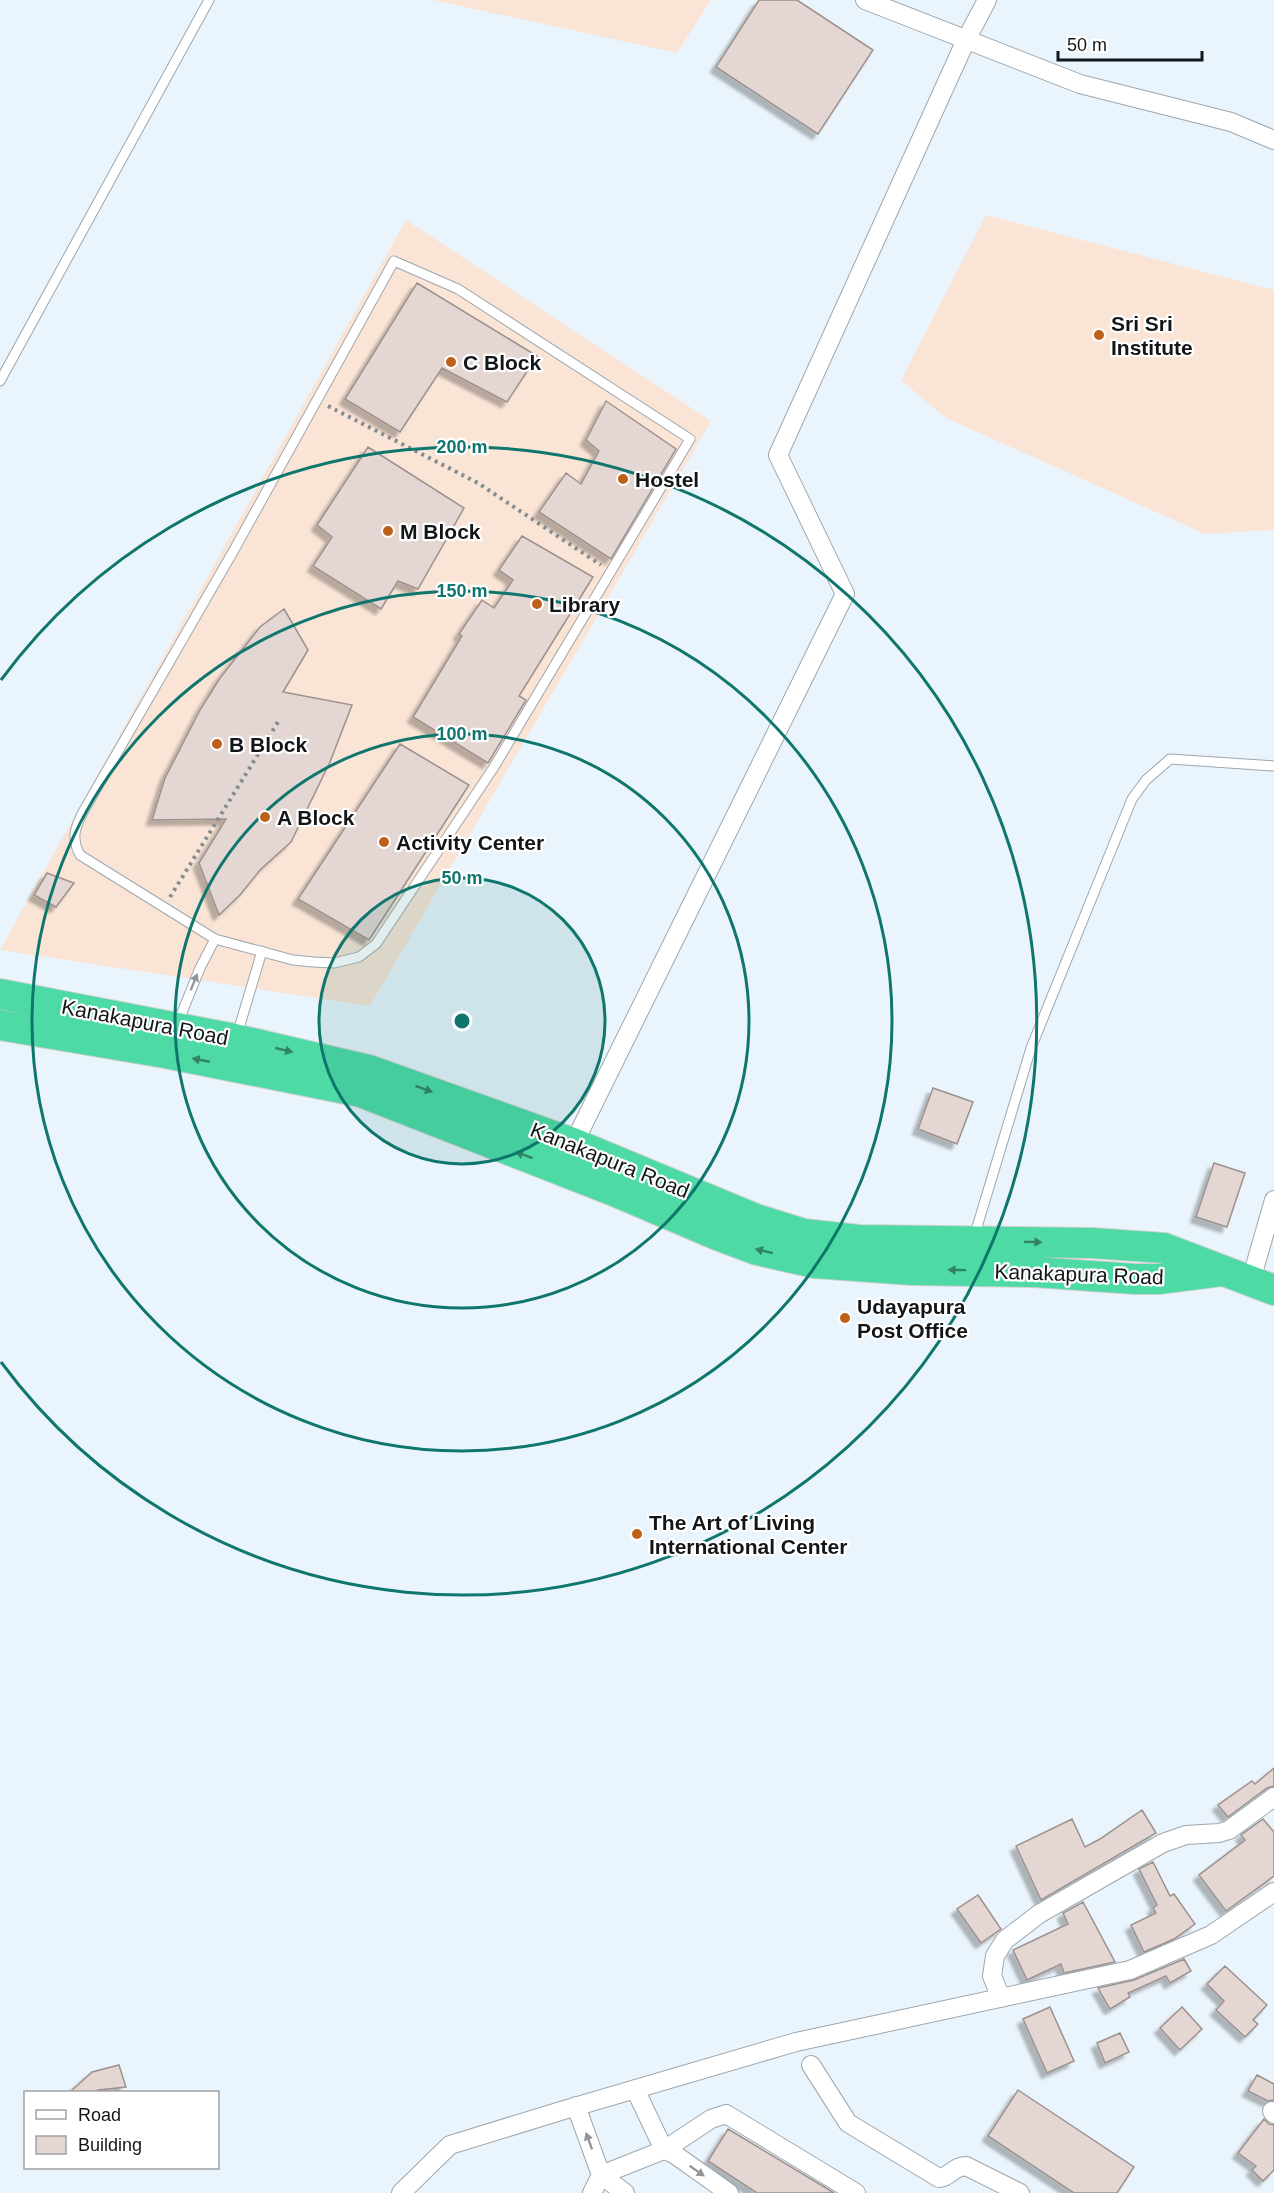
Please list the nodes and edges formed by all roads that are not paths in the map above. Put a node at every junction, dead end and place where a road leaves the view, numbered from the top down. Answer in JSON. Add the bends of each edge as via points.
{"nodes":[{"id":1,"x":209,"y":0,"type":"edge"},
{"id":2,"x":865,"y":0,"type":"edge"},
{"id":3,"x":987,"y":0,"type":"edge"},
{"id":4,"x":966,"y":40,"type":"junction"},
{"id":5,"x":1274,"y":140,"type":"edge"},
{"id":6,"x":0,"y":381,"type":"edge"},
{"id":7,"x":1274,"y":766,"type":"edge"},
{"id":8,"x":215,"y":939,"type":"junction"},
{"id":9,"x":262,"y":951,"type":"junction"},
{"id":10,"x":0,"y":994,"type":"edge"},
{"id":11,"x":0,"y":1025,"type":"edge"},
{"id":12,"x":176,"y":1027,"type":"junction"},
{"id":13,"x":235,"y":1039,"type":"junction"},
{"id":14,"x":573,"y":1143,"type":"junction"},
{"id":15,"x":562,"y":1170,"type":"junction"},
{"id":16,"x":1274,"y":1200,"type":"edge"},
{"id":17,"x":973,"y":1242,"type":"junction"},
{"id":18,"x":859,"y":1253,"type":"junction"},
{"id":19,"x":1250,"y":1280,"type":"edge"},
{"id":20,"x":1274,"y":1797,"type":"edge"},
{"id":21,"x":1274,"y":1892,"type":"edge"},
{"id":22,"x":1001,"y":1998,"type":"junction"},
{"id":23,"x":811,"y":2065,"type":"dead end"},
{"id":24,"x":635,"y":2089,"type":"junction"},
{"id":25,"x":576,"y":2106,"type":"junction"},
{"id":26,"x":664,"y":2150,"type":"junction"},
{"id":27,"x":601,"y":2175,"type":"junction"},
{"id":28,"x":401,"y":2193,"type":"edge"},
{"id":29,"x":592,"y":2193,"type":"edge"},
{"id":30,"x":625,"y":2193,"type":"edge"},
{"id":31,"x":729,"y":2193,"type":"edge"},
{"id":32,"x":856,"y":2193,"type":"edge"},
{"id":33,"x":1020,"y":2193,"type":"edge"}],
"edges":[{"from":1,"to":6,"type":"lane"},
{"from":2,"to":4,"type":"street"},
{"from":3,"to":4,"type":"street"},
{"from":4,"to":5,"type":"street","via":[[1080,84],[1231,122]]},
{"from":4,"to":14,"type":"street","via":[[778,455],[845,594]]},
{"from":7,"to":17,"type":"lane","via":[[1170,759],[1132,799],[1031,1048]]},
{"from":8,"to":9,"type":"lane"},
{"from":8,"to":9,"type":"lane","via":[[80,855],[74,836],[83,812],[394,261],[458,289],[690,440],[494,767],[376,944],[358,957],[334,963],[292,960]]},
{"from":12,"to":8,"type":"lane","one_way":true},
{"from":9,"to":13,"type":"lane"},
{"from":10,"to":12,"type":"highway","name":"Kanakapura Road"},
{"from":15,"to":11,"type":"highway","name":"Kanakapura Road","one_way":true,"via":[[362,1092]]},
{"from":12,"to":13,"type":"highway","name":"Kanakapura Road"},
{"from":13,"to":14,"type":"highway","name":"Kanakapura Road","one_way":true,"via":[[369,1070]]},
{"from":14,"to":15,"type":"street"},
{"from":14,"to":18,"type":"highway","name":"Kanakapura Road","via":[[756,1220]]},
{"from":18,"to":15,"type":"highway","name":"Kanakapura Road","one_way":true,"via":[[814,1263],[757,1250]]},
{"from":16,"to":19,"type":"street"},
{"from":17,"to":18,"type":"highway","name":"Kanakapura Road"},
{"from":17,"to":19,"type":"highway","name":"Kanakapura Road","one_way":true,"via":[[1164,1248]]},
{"from":19,"to":18,"type":"highway","name":"Kanakapura Road","one_way":true,"via":[[912,1270]]},
{"from":20,"to":22,"type":"street","via":[[1229,1830],[1186,1835],[1163,1843],[1039,1914],[1005,1940],[995,1956],[992,1976]]},
{"from":21,"to":22,"type":"street","via":[[1211,1935],[1130,1970]]},
{"from":22,"to":24,"type":"street","via":[[796,2042]]},
{"from":23,"to":33,"type":"street","via":[[848,2123],[939,2178],[966,2166]]},
{"from":24,"to":25,"type":"street"},
{"from":24,"to":26,"type":"street"},
{"from":27,"to":25,"type":"street","one_way":true},
{"from":25,"to":28,"type":"street","via":[[450,2145]]},
{"from":26,"to":27,"type":"street"},
{"from":26,"to":31,"type":"street","one_way":true},
{"from":26,"to":32,"type":"street","via":[[711,2119],[726,2114]]},
{"from":27,"to":29,"type":"street"},
{"from":27,"to":30,"type":"street"}]}
